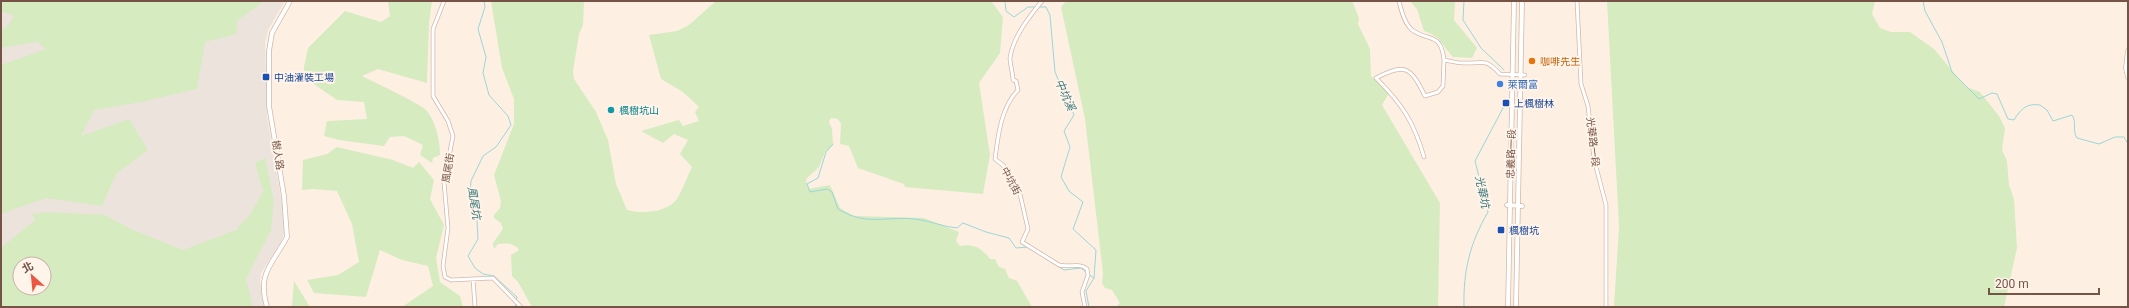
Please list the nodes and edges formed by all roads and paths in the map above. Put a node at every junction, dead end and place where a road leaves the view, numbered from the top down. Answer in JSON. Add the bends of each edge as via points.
{"nodes":[{"id":1,"x":290,"y":1,"type":"edge"},
{"id":2,"x":444,"y":1,"type":"edge"},
{"id":3,"x":1042,"y":1,"type":"edge"},
{"id":4,"x":1399,"y":1,"type":"edge"},
{"id":5,"x":1514,"y":1,"type":"edge"},
{"id":6,"x":1522,"y":1,"type":"edge"},
{"id":7,"x":1577,"y":1,"type":"edge"},
{"id":8,"x":2128,"y":51,"type":"edge"},
{"id":9,"x":1444,"y":60,"type":"junction"},
{"id":10,"x":1512,"y":75,"type":"junction"},
{"id":11,"x":1523,"y":75,"type":"junction"},
{"id":12,"x":2128,"y":77,"type":"edge"},
{"id":13,"x":1424,"y":157,"type":"dead end"},
{"id":14,"x":1508,"y":205,"type":"junction"},
{"id":15,"x":1520,"y":206,"type":"junction"},
{"id":16,"x":473,"y":278,"type":"junction"},
{"id":17,"x":267,"y":307,"type":"edge"},
{"id":18,"x":475,"y":307,"type":"edge"},
{"id":19,"x":521,"y":307,"type":"edge"},
{"id":20,"x":1085,"y":307,"type":"edge"},
{"id":21,"x":1508,"y":307,"type":"edge"},
{"id":22,"x":1516,"y":307,"type":"edge"},
{"id":23,"x":1606,"y":307,"type":"edge"}],
"edges":[{"from":1,"to":17,"type":"main road","name":"樹人路","via":[[272,33],[268,51],[269,106],[284,196],[287,237],[264,275]]},
{"from":2,"to":16,"type":"street","name":"風尾街","via":[[433,29],[433,96],[448,120],[453,136],[444,182],[448,228],[443,266],[445,277],[451,280]]},
{"from":3,"to":20,"type":"street","name":"中坑街","via":[[1023,26],[1010,59],[1018,90],[1013,94],[998,132],[995,159],[1004,166],[1020,194],[1028,229],[1022,242],[1059,265],[1081,266],[1088,274],[1082,292]]},
{"from":4,"to":9,"type":"street","via":[[1401,11],[1412,29],[1436,39],[1443,49]]},
{"from":5,"to":10,"type":"main road","name":"忠義路一段"},
{"from":6,"to":11,"type":"main road","name":"忠義路一段"},
{"from":7,"to":23,"type":"street","name":"光華路一段","via":[[1581,84],[1588,106],[1594,160],[1606,205]]},
{"from":8,"to":12,"type":"main road"},
{"from":9,"to":10,"type":"street","via":[[1464,63],[1484,61],[1500,74]]},
{"from":9,"to":13,"type":"street","via":[[1444,86],[1433,94],[1424,96],[1413,75],[1405,70],[1396,68],[1376,78],[1397,99],[1416,131]]},
{"from":10,"to":11,"type":"street"},
{"from":10,"to":14,"type":"main road","name":"忠義路一段"},
{"from":11,"to":15,"type":"main road","name":"忠義路一段"},
{"from":14,"to":15,"type":"main road"},
{"from":14,"to":21,"type":"main road","name":"忠義路一段"},
{"from":15,"to":22,"type":"main road","name":"忠義路一段"},
{"from":16,"to":18,"type":"street"},
{"from":16,"to":19,"type":"street","name":"風尾街","via":[[493,278]]}]}
